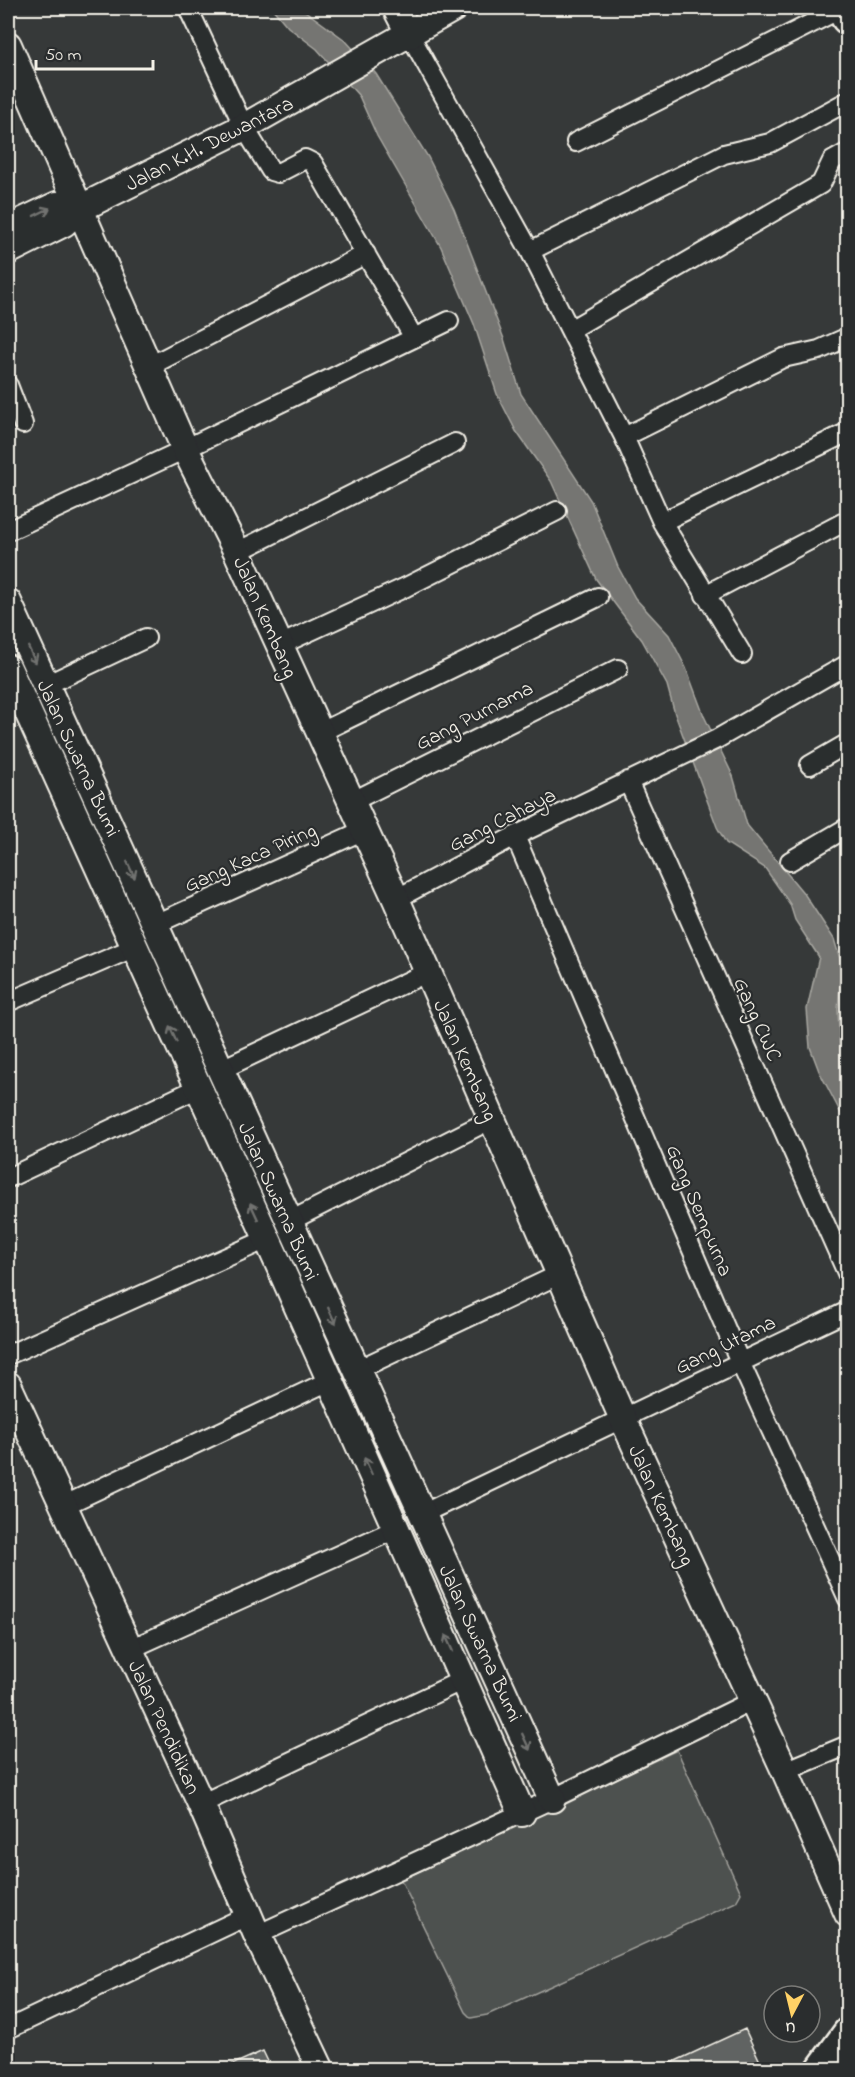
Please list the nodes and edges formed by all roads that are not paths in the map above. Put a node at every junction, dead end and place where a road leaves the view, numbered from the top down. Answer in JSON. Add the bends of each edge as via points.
{"nodes":[{"id":1,"x":188,"y":8,"type":"edge"},
{"id":2,"x":396,"y":8,"type":"edge"},
{"id":3,"x":454,"y":8,"type":"edge"},
{"id":4,"x":843,"y":8,"type":"edge"},
{"id":5,"x":848,"y":17,"type":"edge"},
{"id":6,"x":410,"y":35,"type":"junction"},
{"id":7,"x":8,"y":45,"type":"edge"},
{"id":8,"x":848,"y":100,"type":"edge"},
{"id":9,"x":244,"y":127,"type":"junction"},
{"id":10,"x":576,"y":142,"type":"dead end"},
{"id":11,"x":848,"y":152,"type":"edge"},
{"id":12,"x":79,"y":209,"type":"junction"},
{"id":13,"x":8,"y":228,"type":"edge"},
{"id":14,"x":8,"y":251,"type":"edge"},
{"id":15,"x":530,"y":251,"type":"junction"},
{"id":16,"x":366,"y":254,"type":"junction"},
{"id":17,"x":449,"y":321,"type":"dead end"},
{"id":18,"x":570,"y":330,"type":"junction"},
{"id":19,"x":848,"y":337,"type":"edge"},
{"id":20,"x":414,"y":338,"type":"junction"},
{"id":21,"x":148,"y":367,"type":"junction"},
{"id":22,"x":8,"y":385,"type":"edge"},
{"id":23,"x":22,"y":424,"type":"dead end"},
{"id":24,"x":848,"y":432,"type":"edge"},
{"id":25,"x":624,"y":437,"type":"junction"},
{"id":26,"x":454,"y":443,"type":"dead end"},
{"id":27,"x":185,"y":450,"type":"junction"},
{"id":28,"x":557,"y":511,"type":"dead end"},
{"id":29,"x":848,"y":520,"type":"edge"},
{"id":30,"x":662,"y":522,"type":"junction"},
{"id":31,"x":8,"y":531,"type":"edge"},
{"id":32,"x":237,"y":552,"type":"junction"},
{"id":33,"x":705,"y":595,"type":"junction"},
{"id":34,"x":598,"y":597,"type":"dead end"},
{"id":35,"x":8,"y":602,"type":"edge"},
{"id":36,"x":146,"y":638,"type":"dead end"},
{"id":37,"x":278,"y":646,"type":"junction"},
{"id":38,"x":742,"y":654,"type":"dead end"},
{"id":39,"x":848,"y":664,"type":"edge"},
{"id":40,"x":8,"y":668,"type":"edge"},
{"id":41,"x":618,"y":669,"type":"dead end"},
{"id":42,"x":46,"y":685,"type":"junction"},
{"id":43,"x":319,"y":734,"type":"junction"},
{"id":44,"x":848,"y":743,"type":"edge"},
{"id":45,"x":810,"y":765,"type":"dead end"},
{"id":46,"x":628,"y":781,"type":"junction"},
{"id":47,"x":351,"y":802,"type":"junction"},
{"id":48,"x":848,"y":827,"type":"edge"},
{"id":49,"x":364,"y":830,"type":"junction"},
{"id":50,"x":515,"y":836,"type":"junction"},
{"id":51,"x":790,"y":861,"type":"dead end"},
{"id":52,"x":396,"y":899,"type":"junction"},
{"id":53,"x":156,"y":924,"type":"junction"},
{"id":54,"x":133,"y":948,"type":"junction"},
{"id":55,"x":174,"y":964,"type":"junction"},
{"id":56,"x":428,"y":972,"type":"junction"},
{"id":57,"x":148,"y":978,"type":"junction"},
{"id":58,"x":8,"y":1002,"type":"edge"},
{"id":59,"x":220,"y":1070,"type":"junction"},
{"id":60,"x":198,"y":1088,"type":"junction"},
{"id":61,"x":492,"y":1119,"type":"junction"},
{"id":62,"x":8,"y":1178,"type":"edge"},
{"id":63,"x":288,"y":1222,"type":"junction"},
{"id":64,"x":267,"y":1239,"type":"junction"},
{"id":65,"x":304,"y":1256,"type":"junction"},
{"id":66,"x":280,"y":1267,"type":"junction"},
{"id":67,"x":558,"y":1275,"type":"junction"},
{"id":68,"x":848,"y":1275,"type":"edge"},
{"id":69,"x":848,"y":1311,"type":"edge"},
{"id":70,"x":8,"y":1355,"type":"edge"},
{"id":71,"x":740,"y":1362,"type":"junction"},
{"id":72,"x":357,"y":1370,"type":"junction"},
{"id":73,"x":331,"y":1380,"type":"junction"},
{"id":74,"x":8,"y":1384,"type":"edge"},
{"id":75,"x":622,"y":1419,"type":"junction"},
{"id":76,"x":63,"y":1506,"type":"junction"},
{"id":77,"x":422,"y":1514,"type":"junction"},
{"id":78,"x":396,"y":1529,"type":"junction"},
{"id":79,"x":456,"y":1588,"type":"junction"},
{"id":80,"x":848,"y":1599,"type":"edge"},
{"id":81,"x":429,"y":1600,"type":"junction"},
{"id":82,"x":128,"y":1650,"type":"junction"},
{"id":83,"x":465,"y":1679,"type":"junction"},
{"id":84,"x":752,"y":1701,"type":"junction"},
{"id":85,"x":848,"y":1745,"type":"edge"},
{"id":86,"x":785,"y":1771,"type":"junction"},
{"id":87,"x":552,"y":1799,"type":"junction"},
{"id":88,"x":201,"y":1804,"type":"junction"},
{"id":89,"x":522,"y":1813,"type":"junction"},
{"id":90,"x":848,"y":1914,"type":"edge"},
{"id":91,"x":253,"y":1925,"type":"junction"},
{"id":92,"x":8,"y":2029,"type":"edge"},
{"id":93,"x":848,"y":2032,"type":"edge"},
{"id":94,"x":848,"y":2065,"type":"edge"},
{"id":95,"x":321,"y":2070,"type":"edge"},
{"id":96,"x":820,"y":2070,"type":"edge"},
{"id":97,"x":844,"y":2070,"type":"edge"}],
"edges":[{"from":1,"to":9,"type":"street"},
{"from":2,"to":6,"type":"street"},
{"from":3,"to":6,"type":"street"},
{"from":4,"to":5,"type":"highway"},
{"from":4,"to":10,"type":"street"},
{"from":6,"to":9,"type":"street","name":"Jalan K.H. Dewantara"},
{"from":6,"to":15,"type":"street"},
{"from":7,"to":12,"type":"street","name":"Jalan Kembang"},
{"from":8,"to":15,"type":"street","via":[[770,143],[724,154]]},
{"from":9,"to":12,"type":"street","name":"Jalan K.H. Dewantara"},
{"from":9,"to":16,"type":"street","via":[[273,172],[305,159],[313,163]]},
{"from":11,"to":18,"type":"street","via":[[832,160],[821,184]]},
{"from":13,"to":12,"type":"street","name":"Jalan K.H. Dewantara","one_way":true,"via":[[57,205]]},
{"from":12,"to":14,"type":"street","name":"Jalan K.H. Dewantara","via":[[64,223]]},
{"from":12,"to":21,"type":"street","name":"Jalan Kembang"},
{"from":15,"to":18,"type":"street"},
{"from":16,"to":20,"type":"street"},
{"from":16,"to":21,"type":"street"},
{"from":17,"to":20,"type":"street"},
{"from":18,"to":25,"type":"street"},
{"from":19,"to":25,"type":"street","via":[[819,350],[783,358]]},
{"from":20,"to":27,"type":"street"},
{"from":21,"to":27,"type":"street","name":"Jalan Kembang"},
{"from":22,"to":23,"type":"street"},
{"from":24,"to":30,"type":"street"},
{"from":25,"to":30,"type":"street"},
{"from":26,"to":32,"type":"street"},
{"from":27,"to":31,"type":"street"},
{"from":27,"to":32,"type":"street","name":"Jalan Kembang"},
{"from":28,"to":37,"type":"street"},
{"from":29,"to":33,"type":"street"},
{"from":30,"to":33,"type":"street"},
{"from":32,"to":37,"type":"street","name":"Jalan Kembang"},
{"from":33,"to":38,"type":"street"},
{"from":34,"to":43,"type":"street"},
{"from":35,"to":42,"type":"street","name":"Jalan Swarna Bumi","one_way":true},
{"from":36,"to":42,"type":"street"},
{"from":37,"to":43,"type":"street","name":"Jalan Kembang"},
{"from":39,"to":46,"type":"street","name":"Gang Cahaya","via":[[717,739]]},
{"from":40,"to":54,"type":"street","name":"Jalan Swarna Bumi"},
{"from":41,"to":47,"type":"street","name":"Gang Purnama"},
{"from":42,"to":53,"type":"street","name":"Jalan Swarna Bumi","one_way":true},
{"from":43,"to":47,"type":"street","name":"Jalan Kembang"},
{"from":44,"to":45,"type":"street"},
{"from":46,"to":50,"type":"street","name":"Gang Cahaya"},
{"from":46,"to":68,"type":"street","name":"Gang CWC"},
{"from":47,"to":49,"type":"street","name":"Jalan Kembang"},
{"from":48,"to":51,"type":"street"},
{"from":49,"to":52,"type":"street","name":"Jalan Kembang"},
{"from":49,"to":53,"type":"street","name":"Gang Kaca Piring"},
{"from":50,"to":52,"type":"street","name":"Gang Cahaya"},
{"from":50,"to":71,"type":"street","name":"Gang Sempurna"},
{"from":52,"to":56,"type":"street","name":"Jalan Kembang"},
{"from":53,"to":55,"type":"street","name":"Jalan Swarna Bumi"},
{"from":54,"to":57,"type":"street","name":"Jalan Swarna Bumi"},
{"from":54,"to":58,"type":"street"},
{"from":55,"to":57,"type":"street"},
{"from":55,"to":59,"type":"street","name":"Jalan Swarna Bumi"},
{"from":56,"to":59,"type":"street"},
{"from":56,"to":61,"type":"street","name":"Jalan Kembang"},
{"from":60,"to":57,"type":"street","name":"Jalan Swarna Bumi","one_way":true},
{"from":59,"to":63,"type":"street","name":"Jalan Swarna Bumi"},
{"from":60,"to":62,"type":"street"},
{"from":64,"to":60,"type":"street","name":"Jalan Swarna Bumi","one_way":true},
{"from":61,"to":63,"type":"street"},
{"from":61,"to":67,"type":"street","name":"Jalan Kembang"},
{"from":63,"to":65,"type":"street","name":"Jalan Swarna Bumi"},
{"from":64,"to":66,"type":"street","name":"Jalan Swarna Bumi"},
{"from":64,"to":70,"type":"street"},
{"from":65,"to":66,"type":"street"},
{"from":65,"to":72,"type":"street","name":"Jalan Swarna Bumi","one_way":true},
{"from":66,"to":73,"type":"street","name":"Jalan Swarna Bumi"},
{"from":67,"to":72,"type":"street"},
{"from":67,"to":75,"type":"street","name":"Jalan Kembang"},
{"from":69,"to":71,"type":"street","name":"Gang Utama"},
{"from":71,"to":75,"type":"street","name":"Gang Utama"},
{"from":71,"to":80,"type":"street","name":"Gang Sempurna"},
{"from":72,"to":77,"type":"street","name":"Jalan Swarna Bumi"},
{"from":73,"to":76,"type":"street"},
{"from":78,"to":73,"type":"street","name":"Jalan Swarna Bumi","one_way":true},
{"from":74,"to":76,"type":"street","name":"Jalan Pendidikan"},
{"from":75,"to":77,"type":"street","name":"Gang Utama"},
{"from":75,"to":84,"type":"street","name":"Jalan Kembang"},
{"from":76,"to":82,"type":"street","name":"Jalan Pendidikan"},
{"from":77,"to":79,"type":"street","name":"Jalan Swarna Bumi"},
{"from":78,"to":81,"type":"street","name":"Jalan Swarna Bumi"},
{"from":78,"to":82,"type":"street"},
{"from":79,"to":81,"type":"street"},
{"from":79,"to":87,"type":"street","name":"Jalan Swarna Bumi","one_way":true},
{"from":83,"to":81,"type":"street","name":"Jalan Swarna Bumi","one_way":true},
{"from":82,"to":88,"type":"street","name":"Jalan Pendidikan"},
{"from":83,"to":88,"type":"street"},
{"from":83,"to":89,"type":"street","name":"Jalan Swarna Bumi"},
{"from":84,"to":86,"type":"street","name":"Jalan Kembang"},
{"from":84,"to":87,"type":"street"},
{"from":85,"to":86,"type":"street"},
{"from":86,"to":90,"type":"street","name":"Jalan Kembang"},
{"from":87,"to":89,"type":"street"},
{"from":88,"to":91,"type":"street","name":"Jalan Pendidikan"},
{"from":89,"to":91,"type":"street"},
{"from":91,"to":92,"type":"street"},
{"from":91,"to":95,"type":"street","name":"Jalan Pendidikan"},
{"from":93,"to":96,"type":"main road"},
{"from":94,"to":97,"type":"main road"}]}
